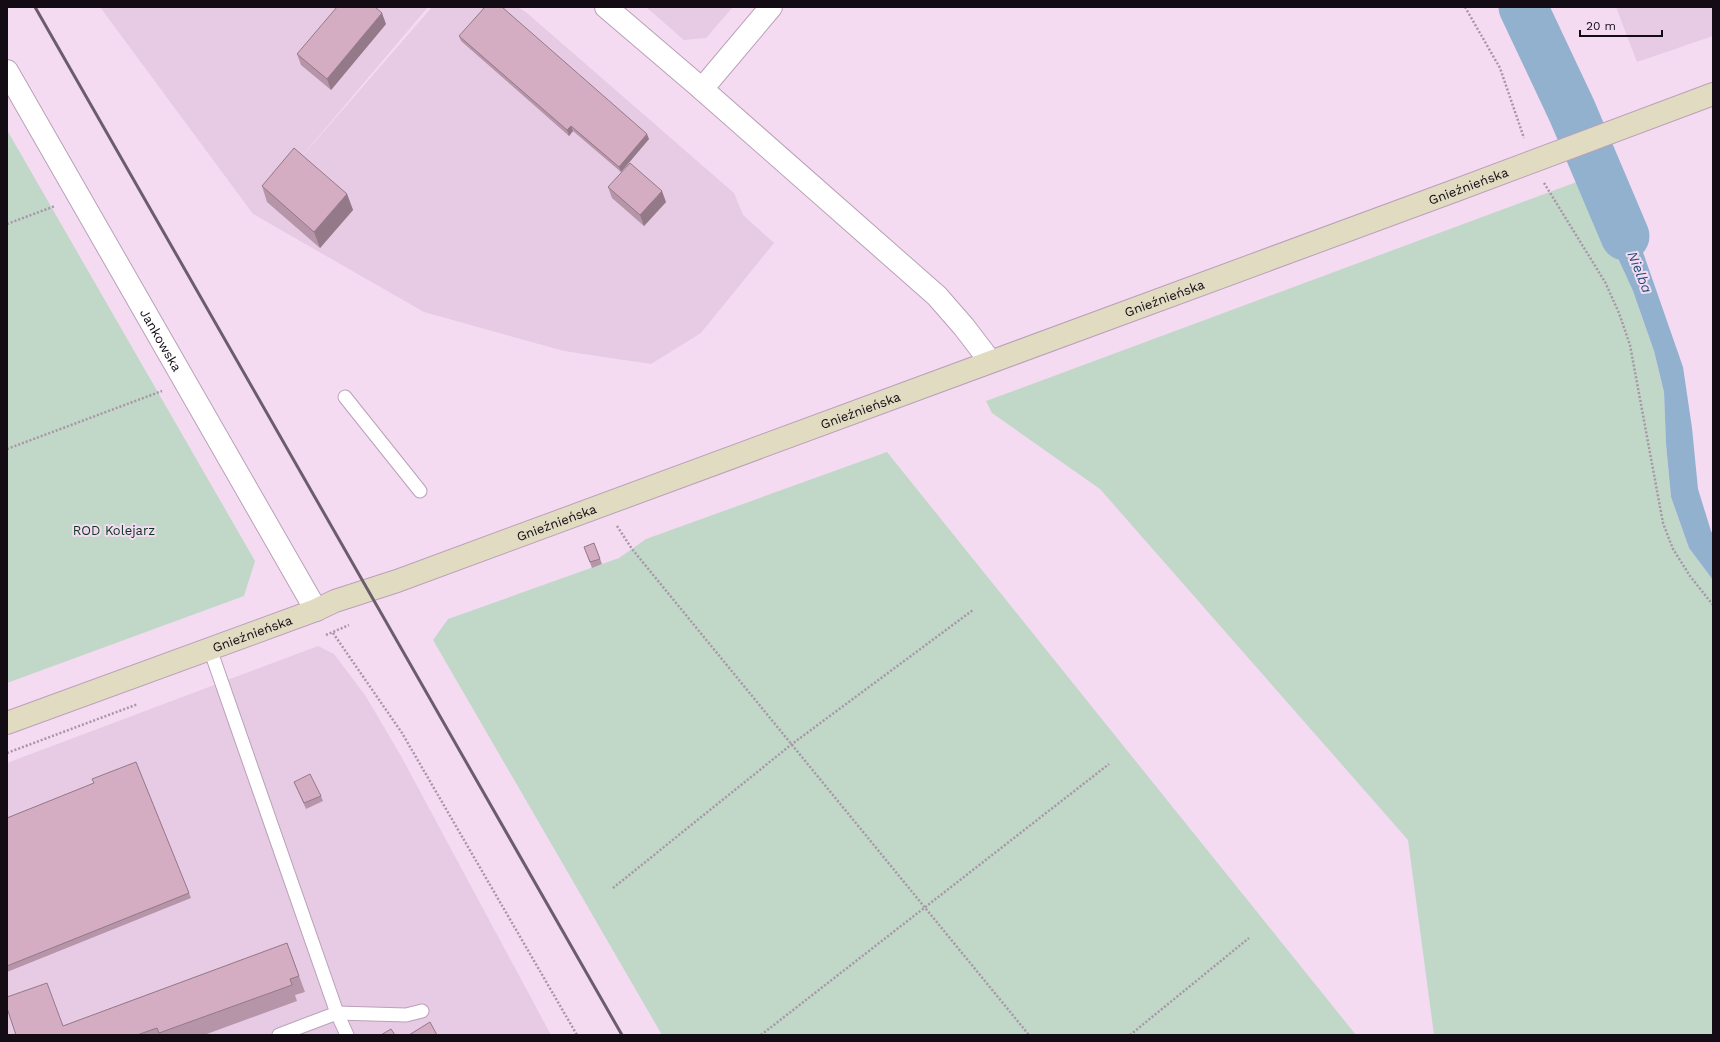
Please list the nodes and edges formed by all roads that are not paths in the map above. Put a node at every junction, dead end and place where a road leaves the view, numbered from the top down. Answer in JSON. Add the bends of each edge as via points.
{"nodes":[{"id":1,"x":606,"y":7,"type":"edge"},
{"id":2,"x":771,"y":7,"type":"edge"},
{"id":3,"x":7,"y":71,"type":"edge"},
{"id":4,"x":702,"y":89,"type":"junction"},
{"id":5,"x":1713,"y":94,"type":"edge"},
{"id":6,"x":990,"y":361,"type":"junction"},
{"id":7,"x":345,"y":397,"type":"dead end"},
{"id":8,"x":420,"y":491,"type":"dead end"},
{"id":9,"x":316,"y":610,"type":"junction"},
{"id":10,"x":210,"y":649,"type":"junction"},
{"id":11,"x":7,"y":722,"type":"edge"},
{"id":12,"x":422,"y":1011,"type":"dead end"},
{"id":13,"x":337,"y":1013,"type":"junction"},
{"id":14,"x":279,"y":1035,"type":"edge"},
{"id":15,"x":347,"y":1035,"type":"edge"}],
"edges":[{"from":1,"to":4,"type":"street"},
{"from":2,"to":4,"type":"street"},
{"from":3,"to":9,"type":"street","name":"Jankowska"},
{"from":4,"to":6,"type":"street","via":[[937,296]]},
{"from":5,"to":6,"type":"main road","name":"Gnieźnieńska"},
{"from":6,"to":9,"type":"main road","name":"Gnieźnieńska"},
{"from":7,"to":8,"type":"lane"},
{"from":9,"to":10,"type":"main road","name":"Gnieźnieńska"},
{"from":10,"to":11,"type":"main road","name":"Gnieźnieńska"},
{"from":10,"to":13,"type":"lane"},
{"from":12,"to":13,"type":"lane","via":[[406,1015]]},
{"from":13,"to":14,"type":"lane"},
{"from":13,"to":15,"type":"lane"}]}
